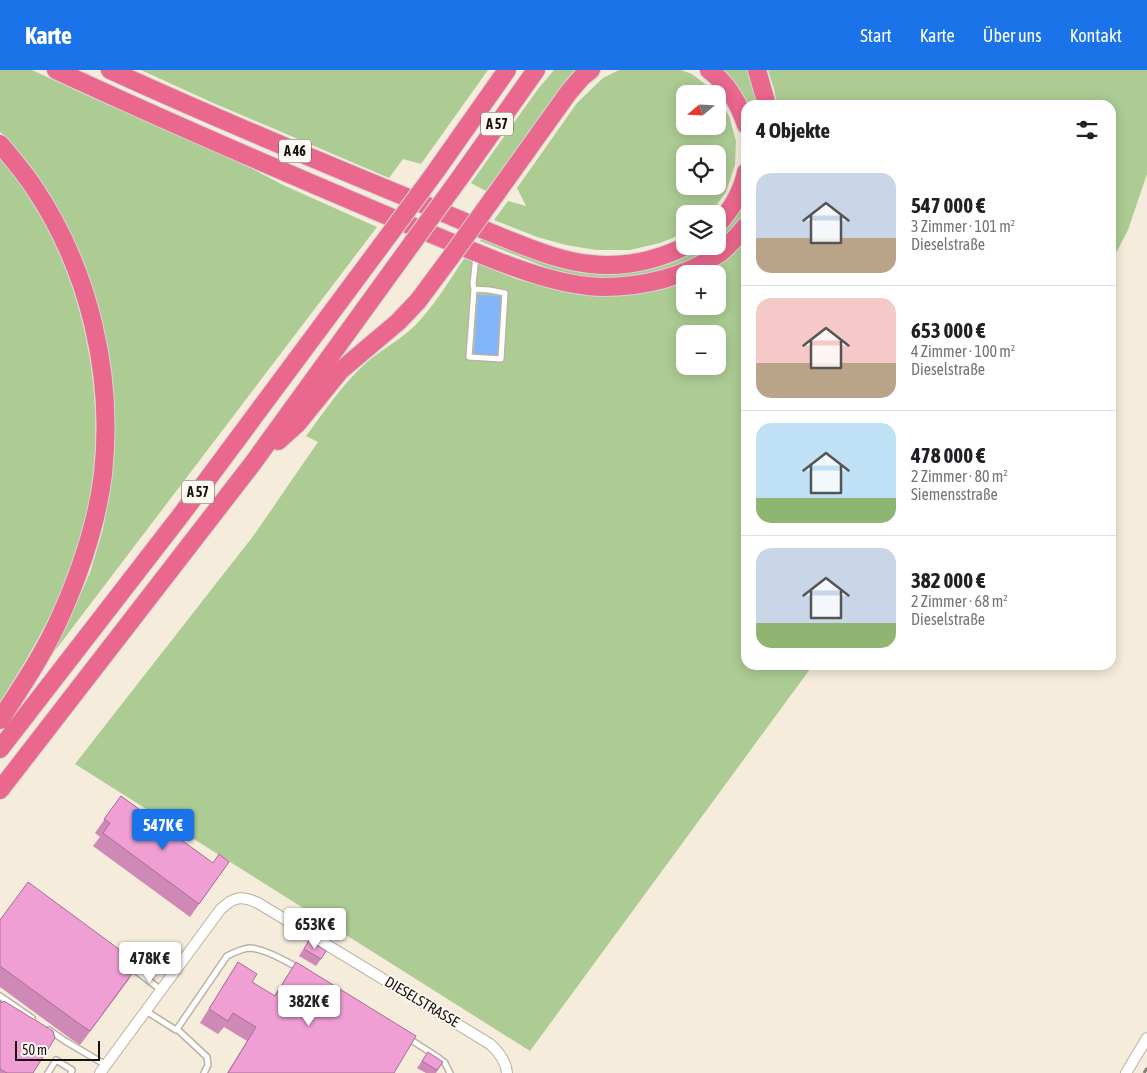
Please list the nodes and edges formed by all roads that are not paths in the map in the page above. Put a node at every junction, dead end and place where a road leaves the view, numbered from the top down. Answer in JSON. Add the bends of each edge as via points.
{"nodes":[{"id":1,"x":56,"y":70,"type":"edge"},
{"id":2,"x":110,"y":70,"type":"edge"},
{"id":3,"x":507,"y":70,"type":"edge"},
{"id":4,"x":536,"y":70,"type":"edge"},
{"id":5,"x":591,"y":70,"type":"edge"},
{"id":6,"x":710,"y":70,"type":"edge"},
{"id":7,"x":757,"y":70,"type":"edge"},
{"id":8,"x":766,"y":100,"type":"edge"},
{"id":9,"x":741,"y":111,"type":"edge"},
{"id":10,"x":0,"y":144,"type":"edge"},
{"id":11,"x":741,"y":186,"type":"edge"},
{"id":12,"x":726,"y":214,"type":"edge"},
{"id":13,"x":741,"y":232,"type":"edge"},
{"id":14,"x":676,"y":250,"type":"edge"},
{"id":15,"x":476,"y":253,"type":"junction"},
{"id":16,"x":474,"y":289,"type":"junction"},
{"id":17,"x":253,"y":463,"type":"junction"},
{"id":18,"x":0,"y":720,"type":"edge"},
{"id":19,"x":0,"y":749,"type":"edge"},
{"id":20,"x":0,"y":790,"type":"edge"},
{"id":21,"x":127,"y":964,"type":"edge"},
{"id":22,"x":302,"y":971,"type":"edge"},
{"id":23,"x":161,"y":990,"type":"junction"},
{"id":24,"x":0,"y":996,"type":"edge"},
{"id":25,"x":146,"y":1011,"type":"junction"},
{"id":26,"x":177,"y":1029,"type":"junction"},
{"id":27,"x":403,"y":1035,"type":"edge"},
{"id":28,"x":1147,"y":1038,"type":"edge"},
{"id":29,"x":103,"y":1069,"type":"edge"},
{"id":30,"x":48,"y":1073,"type":"edge"},
{"id":31,"x":71,"y":1073,"type":"edge"},
{"id":32,"x":204,"y":1073,"type":"edge"},
{"id":33,"x":450,"y":1073,"type":"edge"},
{"id":34,"x":507,"y":1073,"type":"edge"},
{"id":35,"x":1126,"y":1073,"type":"edge"}],
"edges":[{"from":1,"to":15,"type":"highway","via":[[313,185]]},
{"from":2,"to":14,"type":"highway","number":"A 46","via":[[330,166],[552,256],[573,262],[610,265],[644,261]]},
{"from":3,"to":19,"type":"highway","number":"A 57","bridge":true,"via":[[181,515]]},
{"from":4,"to":17,"type":"highway","number":"A 57","bridge":true},
{"from":5,"to":17,"type":"highway","bridge":true,"via":[[569,92],[418,301],[340,371],[297,424]]},
{"from":6,"to":9,"type":"highway","via":[[734,96]]},
{"from":7,"to":8,"type":"highway"},
{"from":10,"to":18,"type":"highway","via":[[32,185],[58,229],[78,273],[92,318],[102,375],[105,424],[103,474],[94,524],[78,572],[43,650]]},
{"from":11,"to":12,"type":"highway"},
{"from":13,"to":15,"type":"highway","via":[[721,252],[690,270],[639,285],[600,287],[560,281]]},
{"from":15,"to":16,"type":"lane"},
{"from":16,"to":16,"type":"lane","via":[[469,357],[500,359],[505,293]]},
{"from":17,"to":20,"type":"highway","number":"A 57"},
{"from":21,"to":23,"type":"lane"},
{"from":22,"to":26,"type":"lane","via":[[255,949],[234,952],[227,956]]},
{"from":23,"to":25,"type":"street"},
{"from":23,"to":34,"type":"street","name":"DIESELSTRASSE","via":[[220,910],[235,899],[250,899],[490,1044],[498,1050]]},
{"from":24,"to":29,"type":"lane"},
{"from":25,"to":26,"type":"lane"},
{"from":25,"to":29,"type":"street"},
{"from":26,"to":32,"type":"lane","via":[[207,1057]]},
{"from":27,"to":33,"type":"lane","via":[[445,1063]]},
{"from":28,"to":35,"type":"street"},
{"from":30,"to":31,"type":"lane","via":[[56,1060],[72,1070]]}]}
